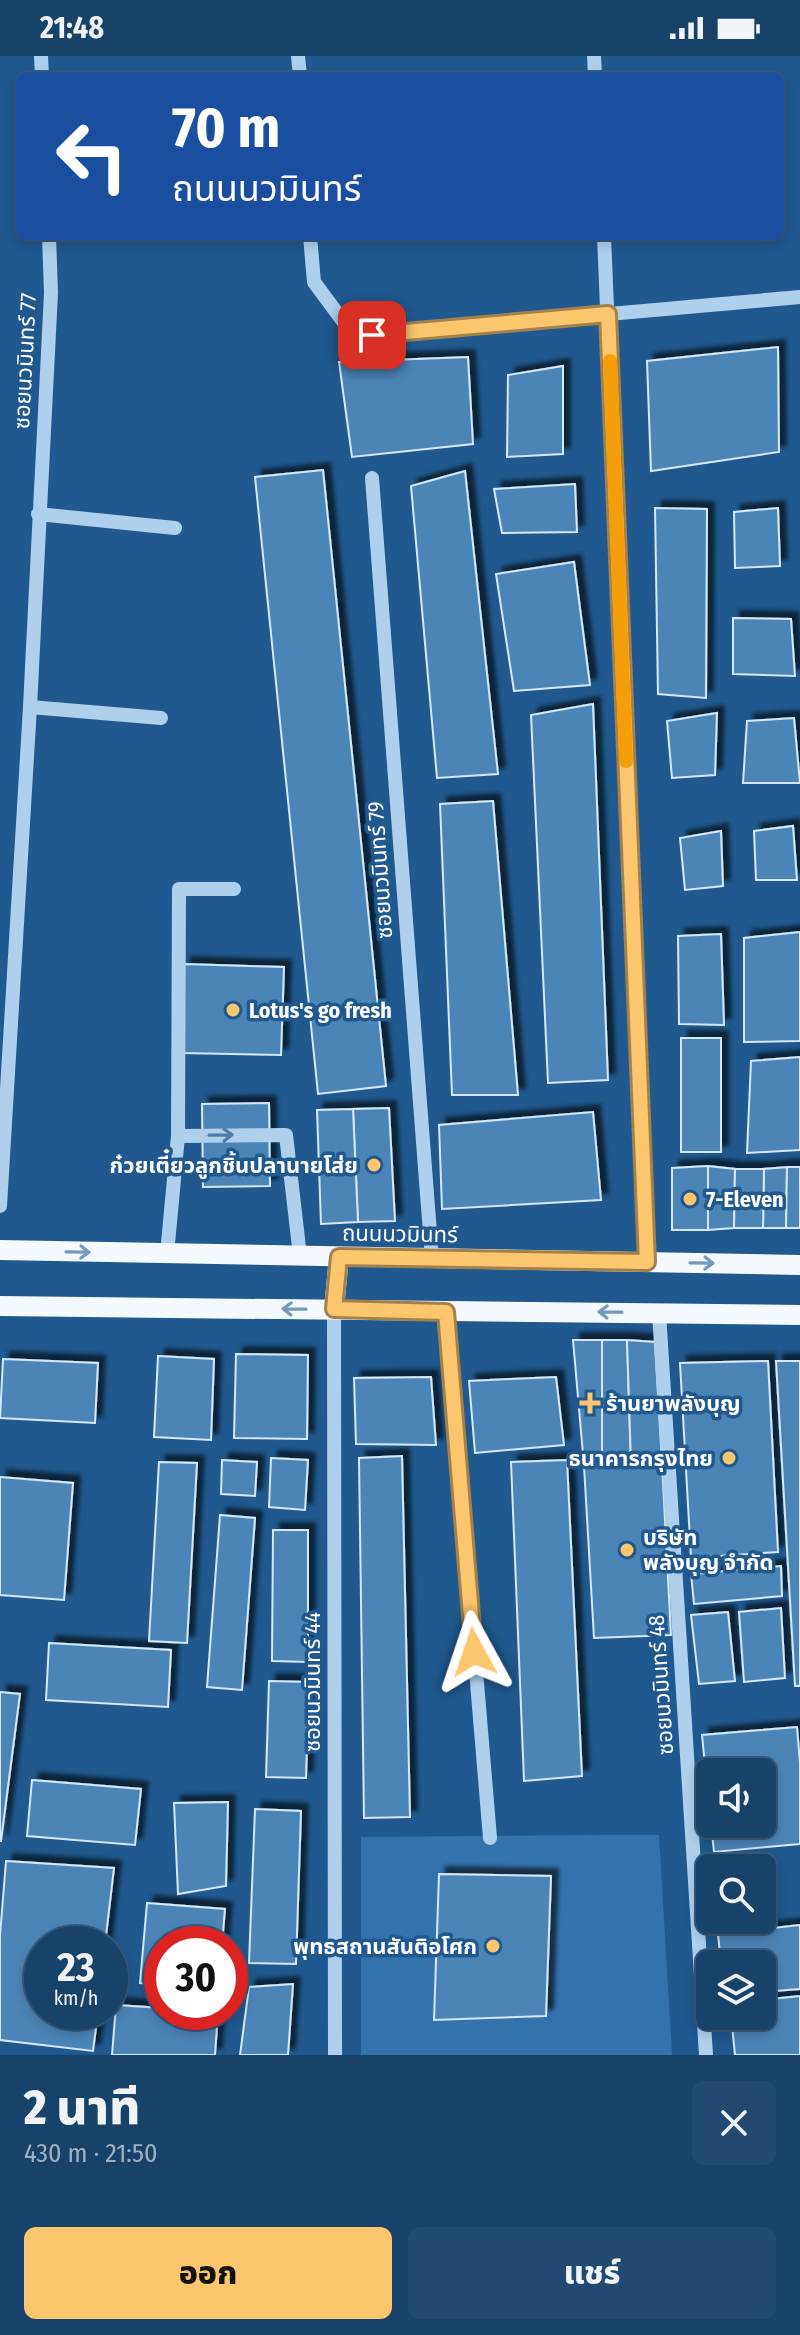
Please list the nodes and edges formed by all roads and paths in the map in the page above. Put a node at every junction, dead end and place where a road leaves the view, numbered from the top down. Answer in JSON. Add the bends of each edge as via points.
{"nodes":[{"id":1,"x":49,"y":240,"type":"edge"},
{"id":2,"x":310,"y":240,"type":"edge"},
{"id":3,"x":604,"y":240,"type":"edge"},
{"id":4,"x":800,"y":297,"type":"edge"},
{"id":5,"x":608,"y":314,"type":"junction"},
{"id":6,"x":372,"y":478,"type":"dead end"},
{"id":7,"x":38,"y":514,"type":"junction"},
{"id":8,"x":175,"y":528,"type":"dead end"},
{"id":9,"x":30,"y":707,"type":"junction"},
{"id":10,"x":161,"y":718,"type":"dead end"},
{"id":11,"x":234,"y":889,"type":"dead end"},
{"id":12,"x":178,"y":1136,"type":"junction"},
{"id":13,"x":0,"y":1206,"type":"edge"},
{"id":14,"x":0,"y":1250,"type":"edge"},
{"id":15,"x":167,"y":1254,"type":"junction"},
{"id":16,"x":300,"y":1256,"type":"junction"},
{"id":17,"x":339,"y":1257,"type":"junction"},
{"id":18,"x":432,"y":1259,"type":"junction"},
{"id":19,"x":647,"y":1262,"type":"junction"},
{"id":20,"x":800,"y":1265,"type":"edge"},
{"id":21,"x":0,"y":1306,"type":"edge"},
{"id":22,"x":334,"y":1309,"type":"junction"},
{"id":23,"x":446,"y":1312,"type":"junction"},
{"id":24,"x":659,"y":1313,"type":"junction"},
{"id":25,"x":800,"y":1315,"type":"edge"},
{"id":26,"x":490,"y":1838,"type":"dead end"},
{"id":27,"x":335,"y":2055,"type":"edge"},
{"id":28,"x":706,"y":2055,"type":"edge"}],
"edges":[{"from":1,"to":7,"type":"street","name":"ซอยนวมินทร์ 77","via":[[51,293]]},
{"from":2,"to":5,"type":"street","via":[[314,282],[348,328],[372,335]]},
{"from":3,"to":5,"type":"street"},
{"from":4,"to":5,"type":"street"},
{"from":5,"to":19,"type":"street"},
{"from":6,"to":18,"type":"street","name":"ซอยนวมินทร์ 79"},
{"from":7,"to":8,"type":"street"},
{"from":7,"to":9,"type":"street","name":"ซอยนวมินทร์ 77"},
{"from":9,"to":10,"type":"street"},
{"from":9,"to":13,"type":"street","name":"ซอยนวมินทร์ 77"},
{"from":11,"to":12,"type":"street","via":[[179,889]]},
{"from":12,"to":15,"type":"street"},
{"from":12,"to":16,"type":"street","one_way":true,"via":[[286,1135]]},
{"from":14,"to":15,"type":"main road","name":"ถนนนวมินทร์","one_way":true},
{"from":15,"to":16,"type":"main road","name":"ถนนนวมินทร์"},
{"from":16,"to":17,"type":"main road","name":"ถนนนวมินทร์"},
{"from":17,"to":18,"type":"main road","name":"ถนนนวมินทร์"},
{"from":17,"to":22,"type":"main road"},
{"from":18,"to":19,"type":"main road","name":"ถนนนวมินทร์"},
{"from":19,"to":20,"type":"main road","name":"ถนนนวมินทร์","one_way":true},
{"from":22,"to":21,"type":"main road","one_way":true},
{"from":22,"to":23,"type":"main road"},
{"from":22,"to":27,"type":"street","name":"ซอยนวมินทร์ 44"},
{"from":24,"to":23,"type":"main road","one_way":true},
{"from":23,"to":26,"type":"street"},
{"from":24,"to":25,"type":"main road"},
{"from":24,"to":28,"type":"street","name":"ซอยนวมินทร์ 48"}]}
